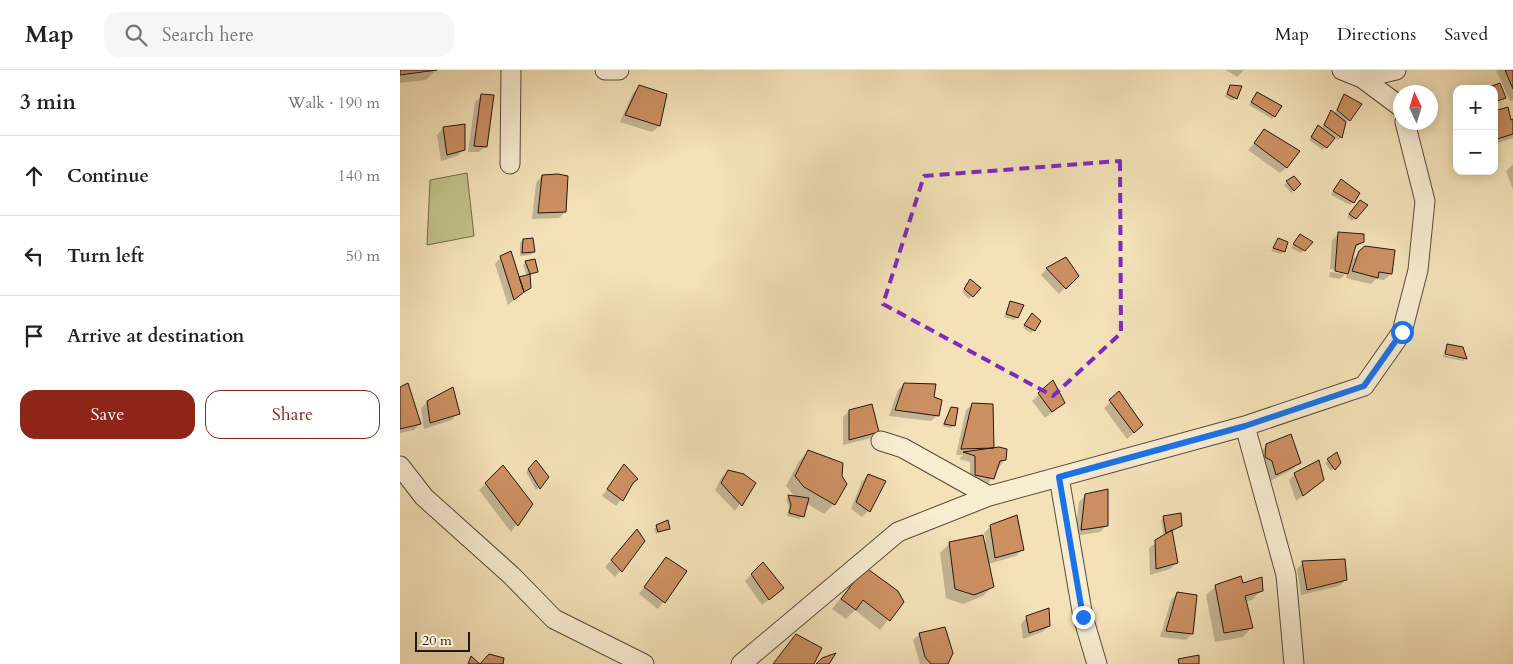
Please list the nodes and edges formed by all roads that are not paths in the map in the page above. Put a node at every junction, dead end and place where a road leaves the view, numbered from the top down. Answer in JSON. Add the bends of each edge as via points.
{"nodes":[{"id":1,"x":511,"y":70,"type":"edge"},
{"id":2,"x":605,"y":70,"type":"edge"},
{"id":3,"x":618,"y":70,"type":"edge"},
{"id":4,"x":1342,"y":70,"type":"edge"},
{"id":5,"x":1396,"y":70,"type":"edge"},
{"id":6,"x":1362,"y":78,"type":"junction"},
{"id":7,"x":1393,"y":102,"type":"edge"},
{"id":8,"x":1407,"y":130,"type":"edge"},
{"id":9,"x":510,"y":164,"type":"dead end"},
{"id":10,"x":1245,"y":426,"type":"junction"},
{"id":11,"x":881,"y":441,"type":"dead end"},
{"id":12,"x":400,"y":466,"type":"edge"},
{"id":13,"x":1059,"y":477,"type":"junction"},
{"id":14,"x":989,"y":496,"type":"junction"},
{"id":15,"x":644,"y":664,"type":"edge"},
{"id":16,"x":741,"y":664,"type":"edge"},
{"id":17,"x":1096,"y":664,"type":"edge"},
{"id":18,"x":1294,"y":664,"type":"edge"}],
"edges":[{"from":1,"to":9,"type":"street"},
{"from":2,"to":3,"type":"street"},
{"from":4,"to":6,"type":"street"},
{"from":5,"to":6,"type":"street"},
{"from":6,"to":7,"type":"street"},
{"from":8,"to":10,"type":"street","via":[[1425,201],[1418,270],[1402,332],[1364,386]]},
{"from":10,"to":13,"type":"street"},
{"from":10,"to":18,"type":"street","via":[[1286,575]]},
{"from":11,"to":14,"type":"street","via":[[903,448]]},
{"from":12,"to":15,"type":"street","via":[[424,497],[512,576],[554,619]]},
{"from":13,"to":14,"type":"street"},
{"from":13,"to":17,"type":"street","via":[[1083,617]]},
{"from":14,"to":16,"type":"street","via":[[898,532]]}]}
